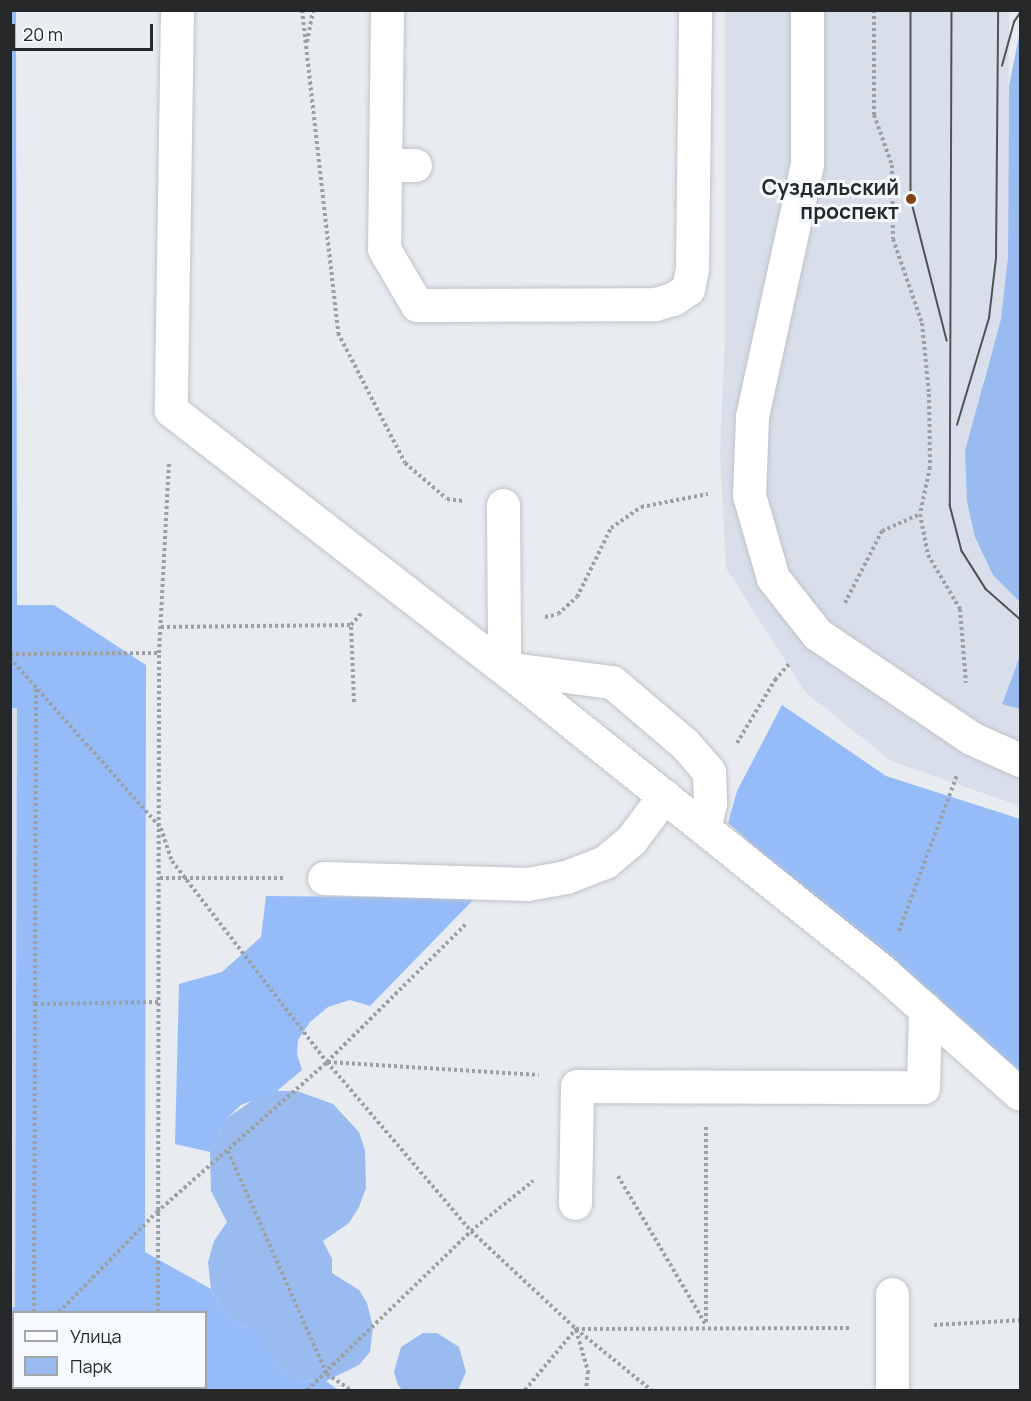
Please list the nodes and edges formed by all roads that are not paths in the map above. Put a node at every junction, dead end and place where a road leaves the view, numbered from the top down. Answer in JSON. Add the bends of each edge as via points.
{"nodes":[{"id":1,"x":177,"y":10,"type":"edge"},
{"id":2,"x":387,"y":10,"type":"edge"},
{"id":3,"x":695,"y":10,"type":"edge"},
{"id":4,"x":807,"y":10,"type":"edge"},
{"id":5,"x":503,"y":505,"type":"dead end"},
{"id":6,"x":504,"y":668,"type":"junction"},
{"id":7,"x":1020,"y":760,"type":"edge"},
{"id":8,"x":664,"y":796,"type":"junction"},
{"id":9,"x":704,"y":828,"type":"junction"},
{"id":10,"x":324,"y":878,"type":"road end"},
{"id":11,"x":924,"y":1009,"type":"junction"},
{"id":12,"x":1020,"y":1094,"type":"edge"},
{"id":13,"x":575,"y":1203,"type":"dead end"},
{"id":14,"x":892,"y":1294,"type":"dead end"},
{"id":15,"x":892,"y":1390,"type":"edge"}],
"edges":[{"from":1,"to":6,"type":"lane","via":[[171,410]]},
{"from":2,"to":3,"type":"lane","via":[[400,165],[384,249],[417,305],[655,304],[674,299],[688,289],[692,269]]},
{"from":4,"to":7,"type":"lane","via":[[807,164],[752,417],[750,487],[773,578],[817,634],[971,738]]},
{"from":5,"to":6,"type":"lane"},
{"from":6,"to":8,"type":"lane"},
{"from":6,"to":9,"type":"lane","via":[[612,682],[684,743],[708,772],[710,803]]},
{"from":8,"to":9,"type":"lane"},
{"from":8,"to":10,"type":"lane","via":[[632,839],[605,862],[566,878],[507,884]]},
{"from":9,"to":11,"type":"lane"},
{"from":11,"to":12,"type":"lane"},
{"from":11,"to":13,"type":"lane","via":[[923,1087],[577,1086]]},
{"from":14,"to":15,"type":"lane"}]}
